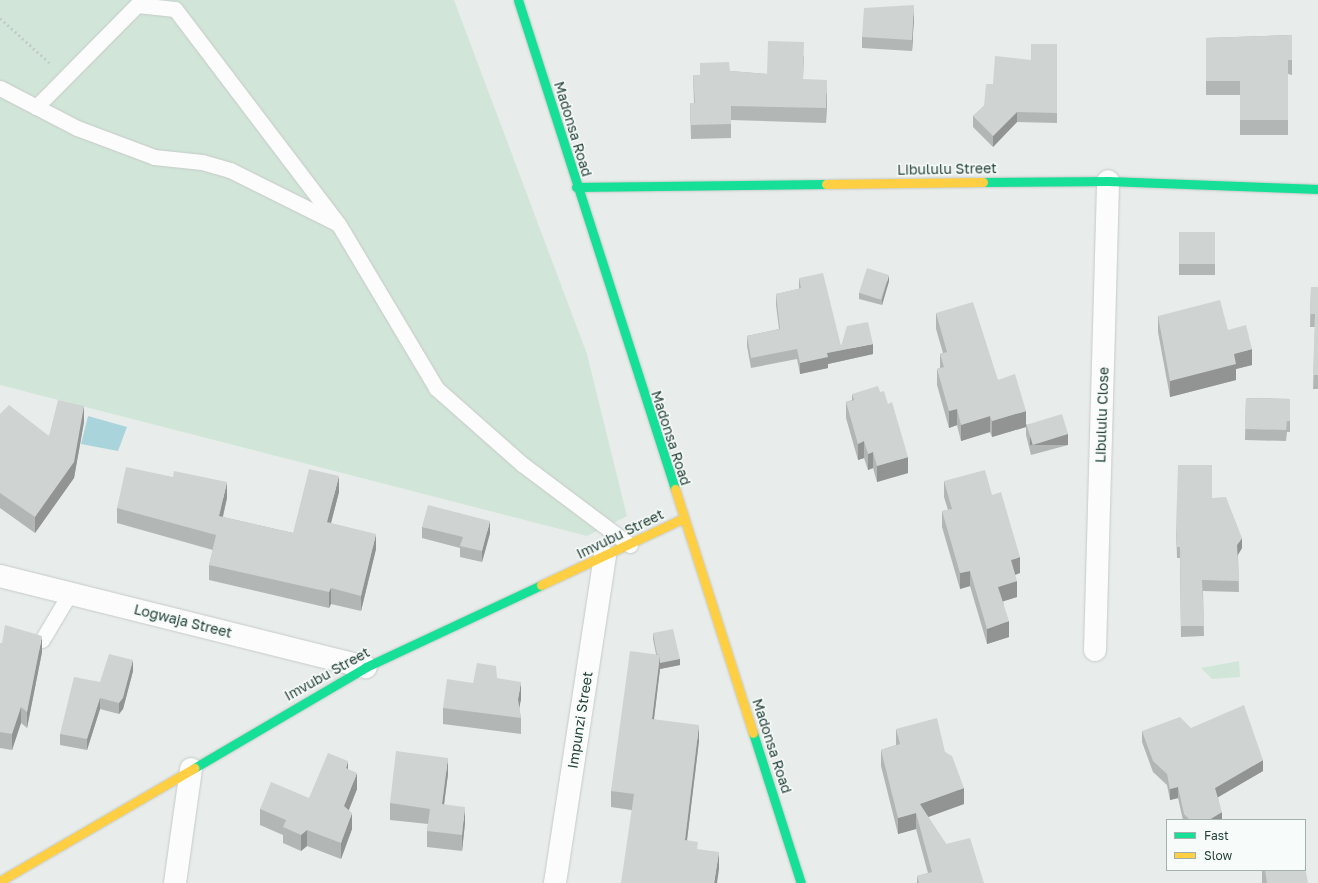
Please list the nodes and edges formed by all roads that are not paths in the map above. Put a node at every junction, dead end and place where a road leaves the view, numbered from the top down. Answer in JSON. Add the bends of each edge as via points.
{"nodes":[{"id":1,"x":518,"y":0,"type":"edge"},
{"id":2,"x":0,"y":88,"type":"edge"},
{"id":3,"x":36,"y":107,"type":"junction"},
{"id":4,"x":1108,"y":181,"type":"junction"},
{"id":5,"x":576,"y":187,"type":"junction"},
{"id":6,"x":1318,"y":189,"type":"edge"},
{"id":7,"x":339,"y":225,"type":"junction"},
{"id":8,"x":682,"y":519,"type":"junction"},
{"id":9,"x":630,"y":545,"type":"junction"},
{"id":10,"x":605,"y":557,"type":"junction"},
{"id":11,"x":0,"y":576,"type":"edge"},
{"id":12,"x":70,"y":593,"type":"junction"},
{"id":13,"x":42,"y":640,"type":"edge"},
{"id":14,"x":1095,"y":650,"type":"dead end"},
{"id":15,"x":366,"y":667,"type":"junction"},
{"id":16,"x":191,"y":769,"type":"junction"},
{"id":17,"x":0,"y":881,"type":"edge"},
{"id":18,"x":175,"y":883,"type":"edge"},
{"id":19,"x":555,"y":883,"type":"edge"},
{"id":20,"x":801,"y":883,"type":"edge"}],
"edges":[{"from":1,"to":5,"type":"street","name":"Madonsa Road"},
{"from":2,"to":3,"type":"lane"},
{"from":3,"to":7,"type":"lane","via":[[77,128],[154,157],[202,162],[230,170]]},
{"from":3,"to":7,"type":"lane","via":[[137,5],[175,9]]},
{"from":4,"to":5,"type":"street","name":"Libululu Street"},
{"from":4,"to":6,"type":"street","name":"Libululu Street"},
{"from":4,"to":14,"type":"street","name":"Libululu Close"},
{"from":5,"to":8,"type":"street","name":"Madonsa Road"},
{"from":7,"to":9,"type":"lane","via":[[436,388],[522,464]]},
{"from":8,"to":9,"type":"street","name":"Imvubu Street"},
{"from":8,"to":20,"type":"street","name":"Madonsa Road"},
{"from":9,"to":10,"type":"street","name":"Imvubu Street"},
{"from":10,"to":15,"type":"street","name":"Imvubu Street"},
{"from":10,"to":19,"type":"street","name":"Impunzi Street"},
{"from":11,"to":12,"type":"street","name":"Logwaja Street"},
{"from":12,"to":13,"type":"lane"},
{"from":12,"to":15,"type":"street","name":"Logwaja Street"},
{"from":15,"to":16,"type":"street","name":"Imvubu Street"},
{"from":16,"to":17,"type":"street","name":"Imvubu Street"},
{"from":16,"to":18,"type":"street"}]}
